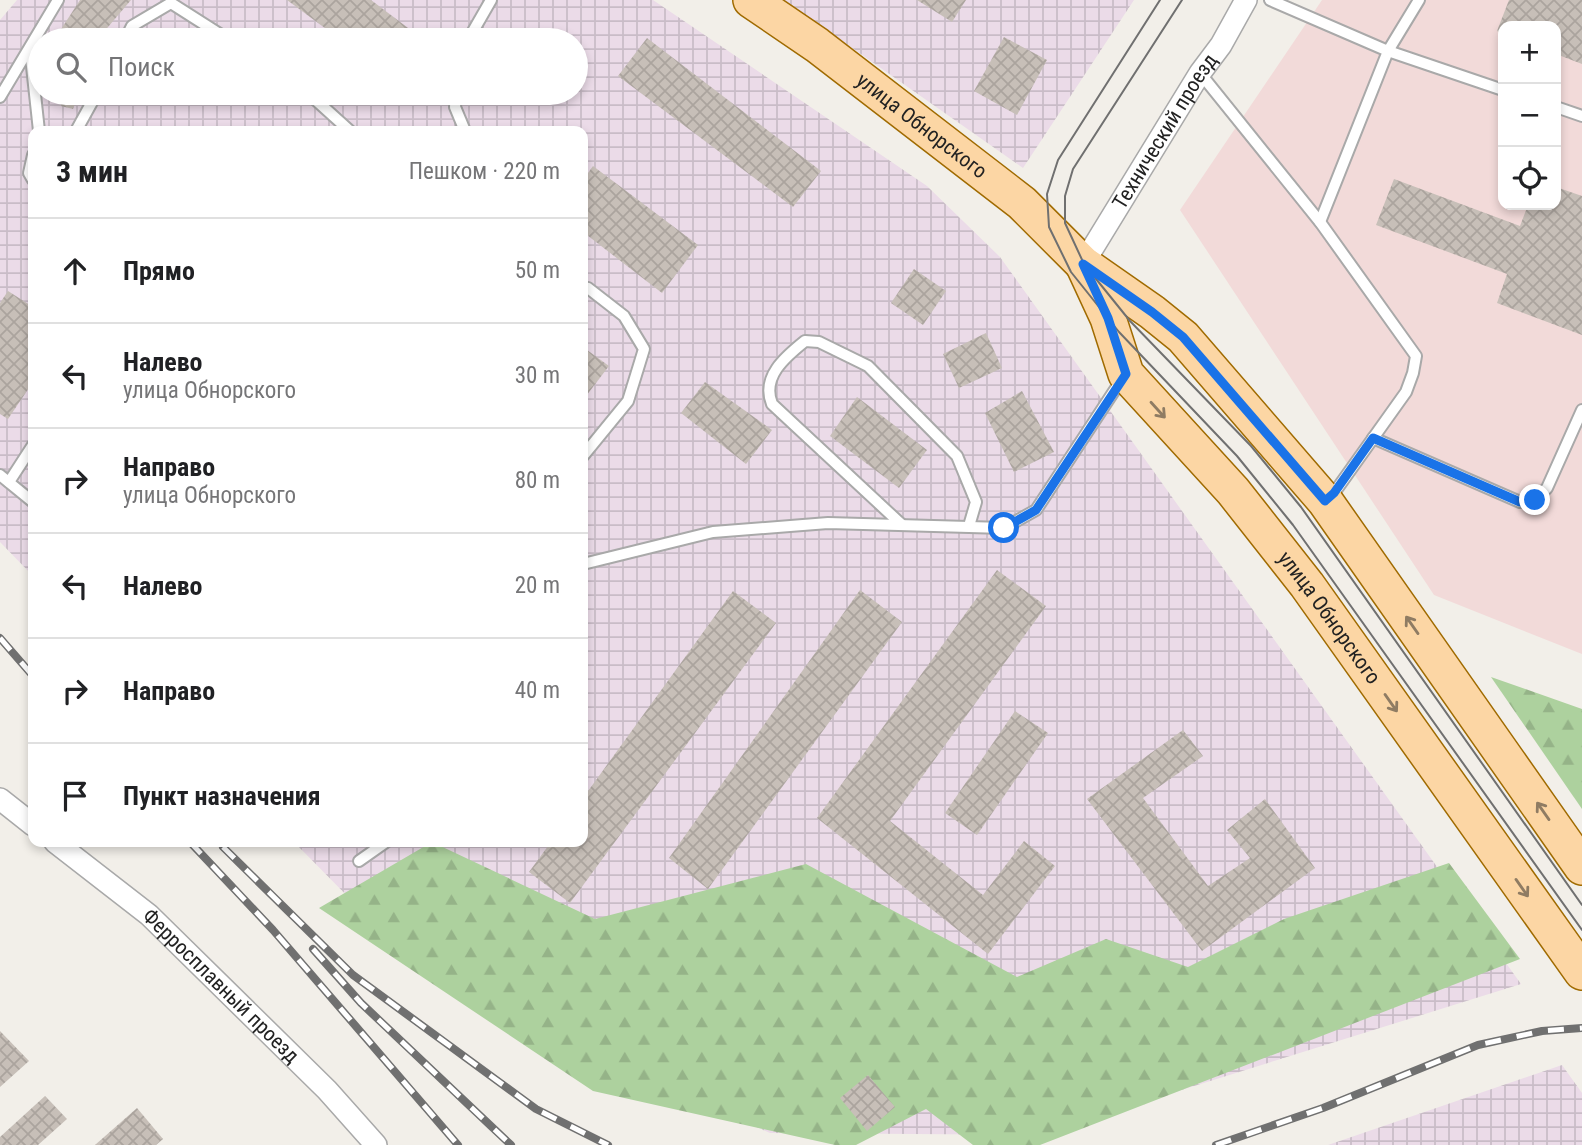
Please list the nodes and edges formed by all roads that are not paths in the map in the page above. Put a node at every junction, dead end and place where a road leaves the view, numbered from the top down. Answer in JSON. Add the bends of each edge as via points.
{"nodes":[{"id":1,"x":58,"y":0,"type":"edge"},
{"id":2,"x":491,"y":0,"type":"edge"},
{"id":3,"x":751,"y":0,"type":"edge"},
{"id":4,"x":1247,"y":0,"type":"edge"},
{"id":5,"x":1270,"y":0,"type":"edge"},
{"id":6,"x":1419,"y":0,"type":"edge"},
{"id":7,"x":42,"y":28,"type":"edge"},
{"id":8,"x":131,"y":28,"type":"edge"},
{"id":9,"x":210,"y":28,"type":"edge"},
{"id":10,"x":475,"y":28,"type":"edge"},
{"id":11,"x":28,"y":51,"type":"edge"},
{"id":12,"x":1388,"y":51,"type":"junction"},
{"id":13,"x":1200,"y":73,"type":"junction"},
{"id":14,"x":1498,"y":88,"type":"edge"},
{"id":15,"x":0,"y":97,"type":"edge"},
{"id":16,"x":36,"y":105,"type":"edge"},
{"id":17,"x":90,"y":105,"type":"edge"},
{"id":18,"x":321,"y":105,"type":"edge"},
{"id":19,"x":456,"y":105,"type":"edge"},
{"id":20,"x":1561,"y":109,"type":"edge"},
{"id":21,"x":1582,"y":116,"type":"edge"},
{"id":22,"x":38,"y":126,"type":"edge"},
{"id":23,"x":79,"y":126,"type":"edge"},
{"id":24,"x":344,"y":126,"type":"edge"},
{"id":25,"x":463,"y":126,"type":"edge"},
{"id":26,"x":1320,"y":222,"type":"junction"},
{"id":27,"x":1083,"y":264,"type":"junction"},
{"id":28,"x":588,"y":288,"type":"edge"},
{"id":29,"x":1126,"y":374,"type":"junction"},
{"id":30,"x":1582,"y":410,"type":"edge"},
{"id":31,"x":1373,"y":438,"type":"junction"},
{"id":32,"x":588,"y":450,"type":"edge"},
{"id":33,"x":28,"y":451,"type":"edge"},
{"id":34,"x":4,"y":478,"type":"edge"},
{"id":35,"x":1329,"y":497,"type":"junction"},
{"id":36,"x":28,"y":498,"type":"edge"},
{"id":37,"x":901,"y":524,"type":"junction"},
{"id":38,"x":969,"y":526,"type":"junction"},
{"id":39,"x":588,"y":563,"type":"edge"},
{"id":40,"x":0,"y":799,"type":"edge"},
{"id":41,"x":28,"y":821,"type":"edge"},
{"id":42,"x":61,"y":847,"type":"edge"},
{"id":43,"x":379,"y":847,"type":"edge"},
{"id":44,"x":359,"y":861,"type":"dead end"},
{"id":45,"x":1582,"y":867,"type":"edge"},
{"id":46,"x":1582,"y":972,"type":"edge"},
{"id":47,"x":376,"y":1145,"type":"edge"}],
"edges":[{"from":1,"to":7,"type":"lane"},
{"from":2,"to":10,"type":"lane"},
{"from":3,"to":27,"type":"main road","name":"улица Обнорского","via":[[817,45],[1022,203]]},
{"from":4,"to":13,"type":"street","name":"Технический проезд"},
{"from":5,"to":12,"type":"lane"},
{"from":6,"to":12,"type":"lane"},
{"from":8,"to":9,"type":"lane","via":[[171,3]]},
{"from":11,"to":15,"type":"lane"},
{"from":12,"to":14,"type":"lane"},
{"from":12,"to":26,"type":"lane"},
{"from":13,"to":26,"type":"lane"},
{"from":13,"to":27,"type":"street","name":"Технический проезд"},
{"from":16,"to":22,"type":"lane"},
{"from":17,"to":23,"type":"lane"},
{"from":18,"to":24,"type":"lane"},
{"from":19,"to":25,"type":"lane"},
{"from":20,"to":21,"type":"lane"},
{"from":26,"to":31,"type":"lane","via":[[1416,356],[1406,392]]},
{"from":27,"to":29,"type":"main road","name":"улица Обнорского","via":[[1108,318]]},
{"from":27,"to":35,"type":"main road","name":"улица Обнорского","via":[[1183,337]]},
{"from":28,"to":32,"type":"lane","via":[[624,316],[644,349],[628,401]]},
{"from":29,"to":38,"type":"lane","via":[[1036,510],[1004,528]]},
{"from":29,"to":46,"type":"main road","name":"улица Обнорского","one_way":true,"via":[[1233,491],[1307,584]]},
{"from":30,"to":31,"type":"lane","via":[[1547,488],[1528,501],[1520,502]]},
{"from":31,"to":35,"type":"lane"},
{"from":33,"to":34,"type":"lane"},
{"from":34,"to":36,"type":"lane"},
{"from":45,"to":35,"type":"main road","name":"улица Обнорского","one_way":true},
{"from":37,"to":38,"type":"lane"},
{"from":37,"to":38,"type":"lane","via":[[772,404],[770,377],[805,341],[819,342],[868,366],[957,456],[976,502]]},
{"from":37,"to":39,"type":"lane","via":[[828,523],[713,532]]},
{"from":40,"to":41,"type":"street"},
{"from":42,"to":47,"type":"street","name":"Ферросплавный проезд","via":[[149,915],[327,1090]]},
{"from":43,"to":44,"type":"lane"}]}
